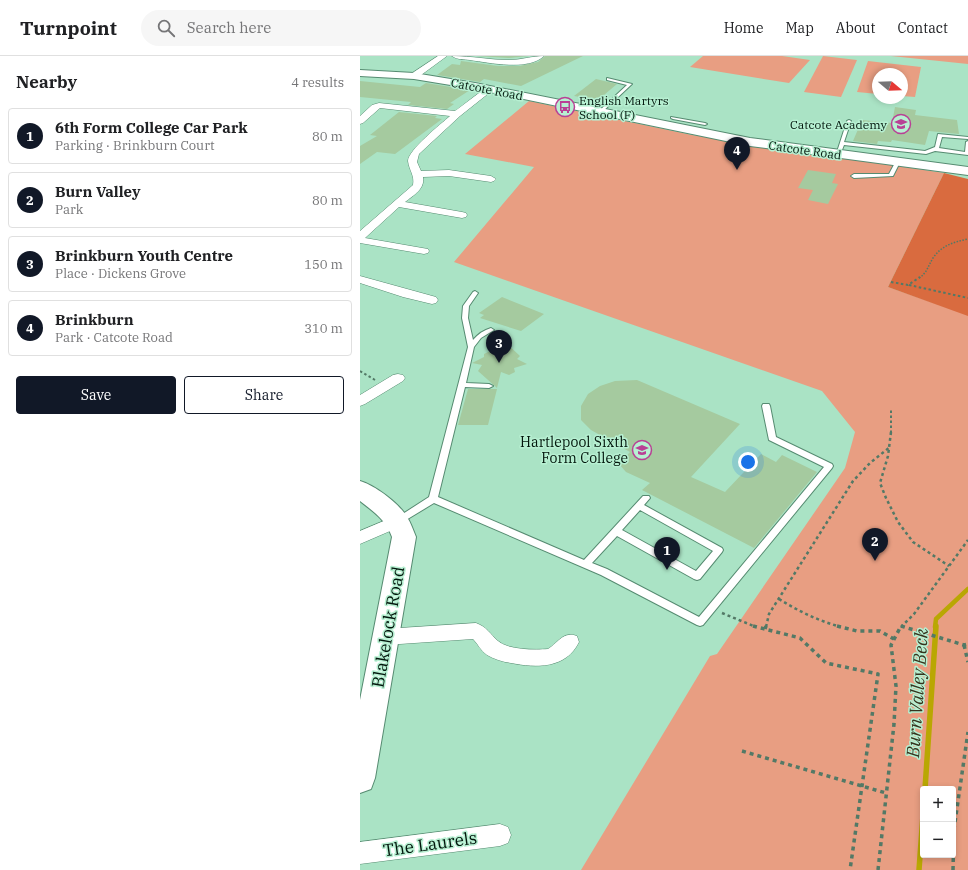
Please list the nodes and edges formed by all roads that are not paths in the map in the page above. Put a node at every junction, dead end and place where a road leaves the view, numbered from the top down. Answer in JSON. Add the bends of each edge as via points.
{"nodes":[{"id":1,"x":443,"y":56,"type":"edge"},
{"id":2,"x":456,"y":56,"type":"edge"},
{"id":3,"x":540,"y":56,"type":"edge"},
{"id":4,"x":360,"y":73,"type":"edge"},
{"id":5,"x":414,"y":76,"type":"junction"},
{"id":6,"x":608,"y":79,"type":"dead end"},
{"id":7,"x":490,"y":89,"type":"junction"},
{"id":8,"x":601,"y":112,"type":"junction"},
{"id":9,"x":457,"y":114,"type":"junction"},
{"id":10,"x":673,"y":118,"type":"dead end"},
{"id":11,"x":360,"y":121,"type":"edge"},
{"id":12,"x":849,"y":121,"type":"dead end"},
{"id":13,"x":705,"y":124,"type":"dead end"},
{"id":14,"x":968,"y":138,"type":"edge"},
{"id":15,"x":968,"y":142,"type":"edge"},
{"id":16,"x":840,"y":148,"type":"junction"},
{"id":17,"x":933,"y":149,"type":"junction"},
{"id":18,"x":898,"y":162,"type":"junction"},
{"id":19,"x":968,"y":171,"type":"edge"},
{"id":20,"x":418,"y":174,"type":"junction"},
{"id":21,"x":854,"y":176,"type":"dead end"},
{"id":22,"x":491,"y":179,"type":"dead end"},
{"id":23,"x":398,"y":204,"type":"junction"},
{"id":24,"x":462,"y":215,"type":"dead end"},
{"id":25,"x":360,"y":236,"type":"edge"},
{"id":26,"x":360,"y":240,"type":"edge"},
{"id":27,"x":424,"y":251,"type":"dead end"},
{"id":28,"x":360,"y":278,"type":"edge"},
{"id":29,"x":475,"y":293,"type":"dead end"},
{"id":30,"x":432,"y":300,"type":"dead end"},
{"id":31,"x":491,"y":330,"type":"dead end"},
{"id":32,"x":471,"y":347,"type":"junction"},
{"id":33,"x":398,"y":378,"type":"dead end"},
{"id":34,"x":461,"y":385,"type":"junction"},
{"id":35,"x":489,"y":386,"type":"dead end"},
{"id":36,"x":360,"y":401,"type":"edge"},
{"id":37,"x":766,"y":406,"type":"dead end"},
{"id":38,"x":360,"y":489,"type":"edge"},
{"id":39,"x":646,"y":498,"type":"dead end"},
{"id":40,"x":433,"y":499,"type":"junction"},
{"id":41,"x":639,"y":506,"type":"junction"},
{"id":42,"x":391,"y":514,"type":"junction"},
{"id":43,"x":616,"y":531,"type":"junction"},
{"id":44,"x":360,"y":538,"type":"edge"},
{"id":45,"x":586,"y":564,"type":"junction"},
{"id":46,"x":385,"y":637,"type":"junction"},
{"id":47,"x":570,"y":642,"type":"dead end"},
{"id":48,"x":360,"y":778,"type":"edge"},
{"id":49,"x":500,"y":835,"type":"dead end"},
{"id":50,"x":360,"y":853,"type":"edge"}],
"edges":[{"from":1,"to":5,"type":"street"},
{"from":2,"to":3,"type":"street","via":[[517,63]]},
{"from":4,"to":5,"type":"street","name":"Catcote Road"},
{"from":5,"to":7,"type":"street","name":"Catcote Road"},
{"from":6,"to":8,"type":"lane","via":[[630,84]]},
{"from":7,"to":8,"type":"street","name":"Catcote Road"},
{"from":7,"to":9,"type":"street"},
{"from":8,"to":16,"type":"street","name":"Catcote Road","via":[[750,142]]},
{"from":9,"to":11,"type":"street","via":[[380,105]]},
{"from":9,"to":20,"type":"street","via":[[415,152],[413,163]]},
{"from":10,"to":13,"type":"lane"},
{"from":12,"to":16,"type":"lane"},
{"from":14,"to":17,"type":"lane","via":[[940,135],[937,148]]},
{"from":15,"to":17,"type":"lane","via":[[967,154]]},
{"from":16,"to":17,"type":"lane","via":[[926,153]]},
{"from":16,"to":18,"type":"street","name":"Catcote Road"},
{"from":18,"to":19,"type":"street","name":"Catcote Road"},
{"from":18,"to":21,"type":"lane","via":[[891,176]]},
{"from":20,"to":22,"type":"street","via":[[449,173]]},
{"from":20,"to":23,"type":"street","via":[[418,186]]},
{"from":23,"to":24,"type":"street"},
{"from":23,"to":25,"type":"street"},
{"from":26,"to":27,"type":"street"},
{"from":28,"to":30,"type":"street"},
{"from":29,"to":32,"type":"lane","via":[[466,306],[465,318]]},
{"from":31,"to":32,"type":"lane"},
{"from":32,"to":34,"type":"lane"},
{"from":33,"to":36,"type":"street"},
{"from":34,"to":35,"type":"lane"},
{"from":34,"to":40,"type":"lane"},
{"from":37,"to":45,"type":"lane","via":[[772,438],[829,466],[700,622]]},
{"from":38,"to":42,"type":"street"},
{"from":39,"to":41,"type":"lane"},
{"from":40,"to":42,"type":"lane"},
{"from":40,"to":45,"type":"lane"},
{"from":41,"to":43,"type":"lane"},
{"from":41,"to":43,"type":"lane","via":[[719,550],[697,576]]},
{"from":42,"to":44,"type":"street"},
{"from":42,"to":46,"type":"street","name":"Blakelock Road","via":[[404,537]]},
{"from":43,"to":45,"type":"lane"},
{"from":46,"to":47,"type":"street","via":[[476,630],[496,651],[545,658],[554,656]]},
{"from":46,"to":48,"type":"street","name":"Blakelock Road"},
{"from":49,"to":50,"type":"street","name":"The Laurels"}]}
